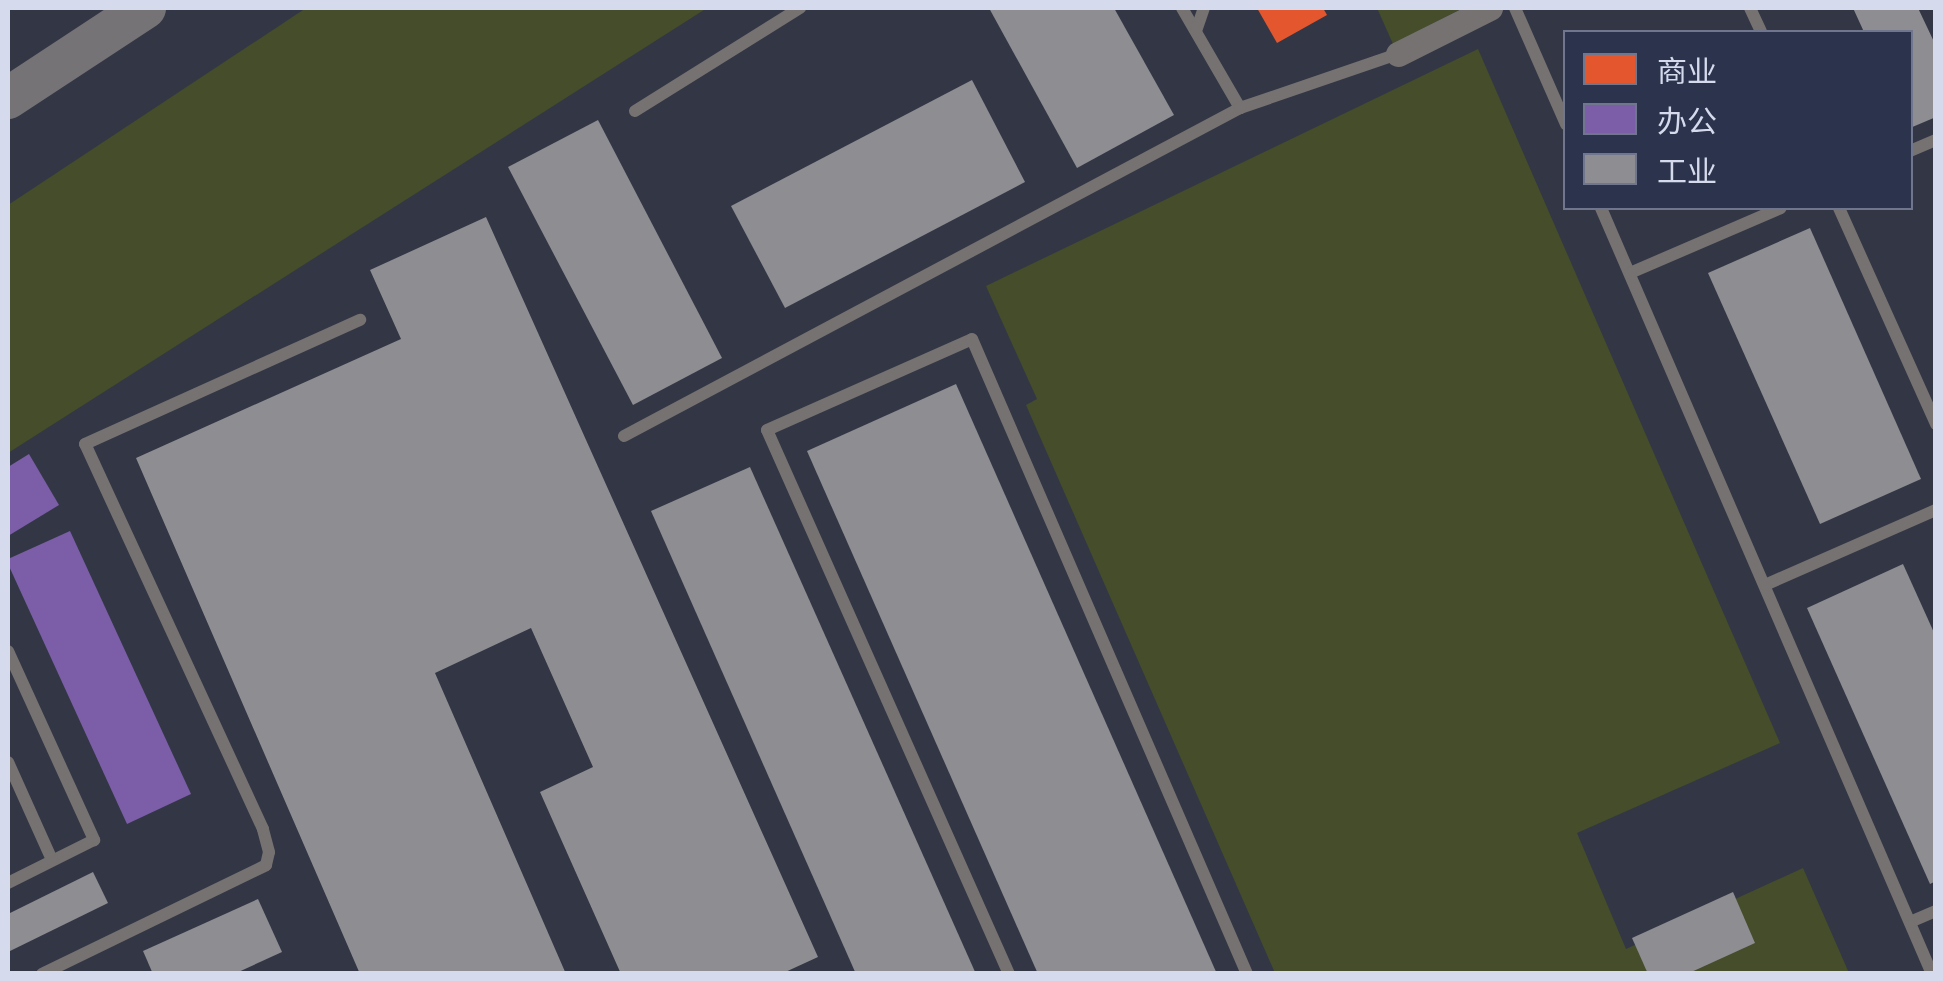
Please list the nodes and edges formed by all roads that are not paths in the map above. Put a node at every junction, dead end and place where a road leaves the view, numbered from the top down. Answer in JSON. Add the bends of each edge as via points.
{"nodes":[{"id":1,"x":145,"y":8,"type":"edge"},
{"id":2,"x":800,"y":8,"type":"edge"},
{"id":3,"x":1182,"y":8,"type":"edge"},
{"id":4,"x":1204,"y":8,"type":"edge"},
{"id":5,"x":1490,"y":8,"type":"edge"},
{"id":6,"x":1515,"y":8,"type":"edge"},
{"id":7,"x":1196,"y":31,"type":"junction"},
{"id":8,"x":1398,"y":54,"type":"joint"},
{"id":9,"x":8,"y":98,"type":"edge"},
{"id":10,"x":1240,"y":108,"type":"junction"},
{"id":11,"x":635,"y":111,"type":"dead end"},
{"id":12,"x":1563,"y":117,"type":"edge"},
{"id":13,"x":1603,"y":210,"type":"edge"},
{"id":14,"x":1776,"y":210,"type":"edge"},
{"id":15,"x":1840,"y":210,"type":"edge"},
{"id":16,"x":1630,"y":273,"type":"junction"},
{"id":17,"x":360,"y":320,"type":"dead end"},
{"id":18,"x":1936,"y":424,"type":"edge"},
{"id":19,"x":624,"y":436,"type":"dead end"},
{"id":20,"x":1934,"y":516,"type":"edge"},
{"id":21,"x":1764,"y":586,"type":"junction"},
{"id":22,"x":8,"y":651,"type":"edge"},
{"id":23,"x":8,"y":762,"type":"edge"},
{"id":24,"x":52,"y":860,"type":"junction"},
{"id":25,"x":8,"y":882,"type":"edge"},
{"id":26,"x":1936,"y":910,"type":"edge"},
{"id":27,"x":1910,"y":922,"type":"junction"},
{"id":28,"x":42,"y":974,"type":"edge"},
{"id":29,"x":1009,"y":974,"type":"edge"},
{"id":30,"x":1247,"y":974,"type":"edge"},
{"id":31,"x":1932,"y":974,"type":"edge"}],
"edges":[{"from":1,"to":9,"type":"main road"},
{"from":2,"to":11,"type":"lane"},
{"from":3,"to":7,"type":"lane"},
{"from":4,"to":7,"type":"lane"},
{"from":5,"to":8,"type":"street"},
{"from":6,"to":12,"type":"lane"},
{"from":7,"to":10,"type":"lane"},
{"from":8,"to":10,"type":"lane"},
{"from":10,"to":19,"type":"lane"},
{"from":13,"to":16,"type":"lane"},
{"from":14,"to":16,"type":"lane"},
{"from":15,"to":18,"type":"lane"},
{"from":16,"to":21,"type":"lane"},
{"from":17,"to":28,"type":"lane","via":[[85,444],[269,852],[266,865]]},
{"from":20,"to":21,"type":"lane"},
{"from":21,"to":27,"type":"lane"},
{"from":22,"to":24,"type":"lane","via":[[94,840]]},
{"from":23,"to":24,"type":"lane"},
{"from":24,"to":25,"type":"lane"},
{"from":26,"to":27,"type":"lane"},
{"from":27,"to":31,"type":"lane"},
{"from":29,"to":30,"type":"lane","via":[[768,430],[972,339]]}]}
